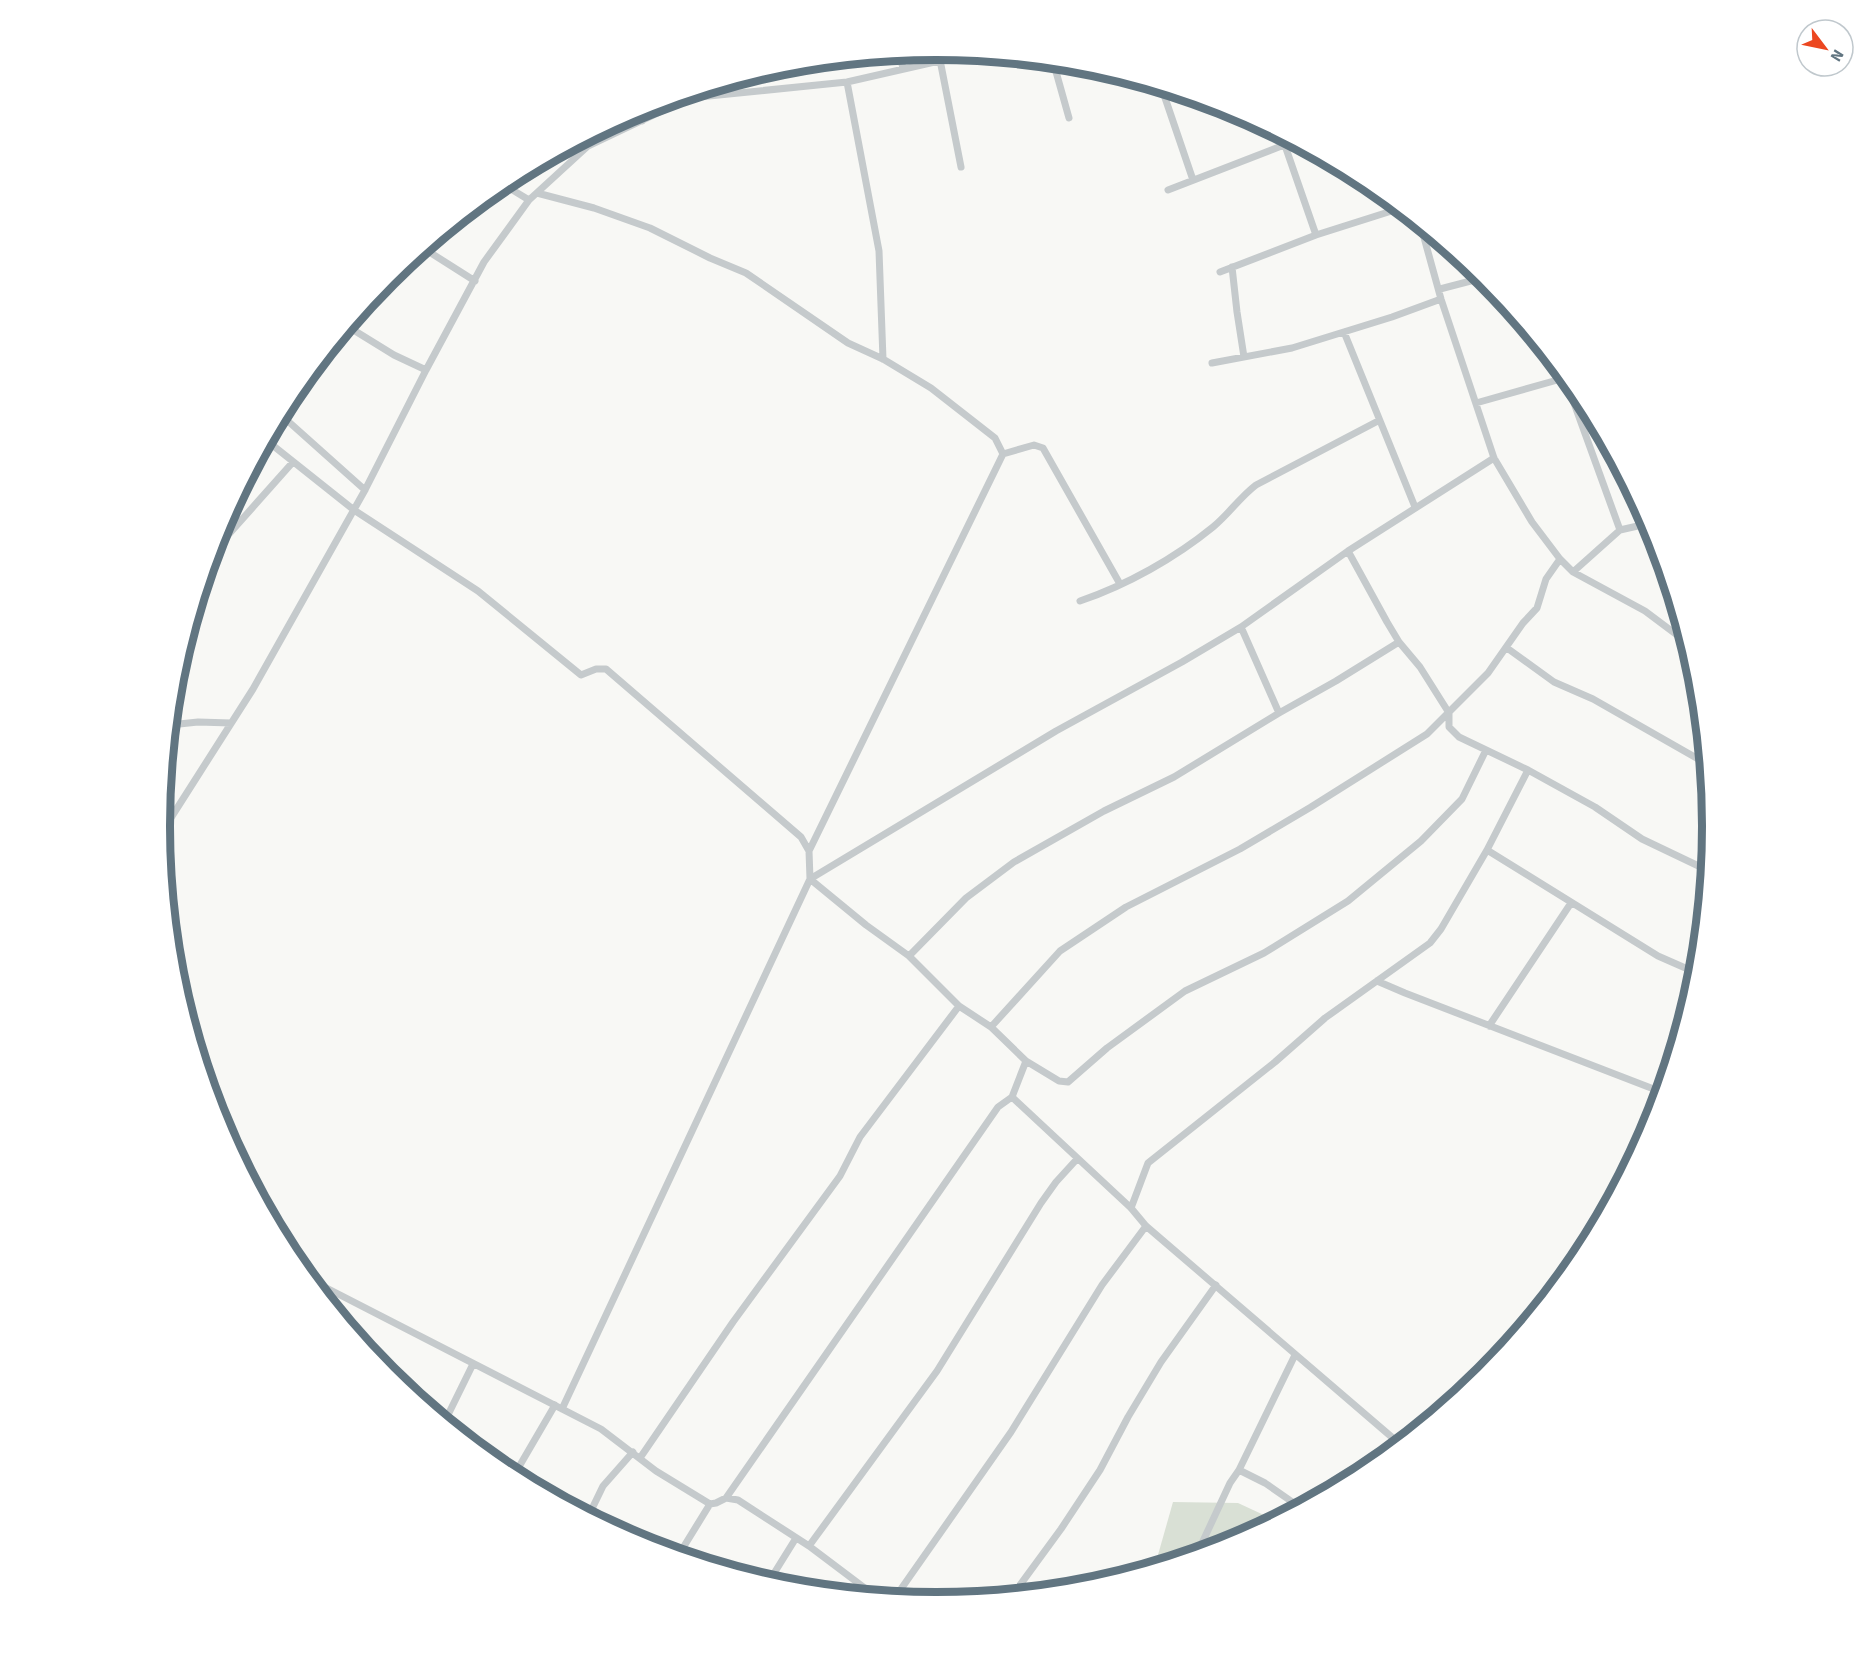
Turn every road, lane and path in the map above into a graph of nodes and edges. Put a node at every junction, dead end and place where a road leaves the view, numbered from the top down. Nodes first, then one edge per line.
1 (940, 60) joint
2 (901, 61) edge
3 (903, 68) junction
4 (1056, 70) edge
5 (847, 82) junction
6 (1164, 95) edge
7 (705, 96) edge
8 (663, 111) edge
9 (1069, 118) dead end
10 (642, 121) joint
11 (1284, 145) joint
12 (961, 167) dead end
13 (1193, 180) junction
14 (511, 189) edge
15 (1168, 190) dead end
16 (537, 193) junction
17 (529, 200) junction
18 (1393, 211) edge
19 (1316, 235) junction
20 (1424, 235) edge
21 (429, 252) edge
22 (1232, 267) junction
23 (1220, 272) dead end
24 (1473, 280) edge
25 (475, 281) junction
26 (1440, 289) junction
27 (1441, 299) junction
28 (353, 330) edge
29 (1344, 332) junction
30 (1244, 357) junction
31 (884, 359) junction
32 (1212, 363) dead end
33 (426, 370) junction
34 (1557, 377) edge
35 (1575, 402) edge
36 (1476, 403) junction
37 (287, 420) edge
38 (1378, 421) junction
39 (272, 445) edge
40 (1003, 454) junction
41 (1494, 458) junction
42 (293, 462) junction
43 (365, 489) junction
44 (1414, 507) junction
45 (354, 510) junction
46 (1641, 525) edge
47 (1620, 530) junction
48 (227, 537) edge
49 (1348, 551) junction
50 (1560, 559) junction
51 (1573, 572) junction
52 (1120, 584) junction
53 (1080, 601) dead end
54 (1241, 627) junction
55 (1679, 636) edge
56 (1399, 642) junction
57 (1508, 648) junction
58 (1279, 713) junction
59 (1449, 713) junction
60 (231, 723) junction
61 (177, 724) edge
62 (1486, 750) junction
63 (1699, 760) edge
64 (1528, 770) junction
65 (170, 814) edge
66 (1487, 850) junction
67 (809, 851) junction
68 (1701, 867) edge
69 (810, 879) junction
70 (1571, 903) junction
71 (909, 956) junction
72 (1689, 970) edge
73 (1377, 981) junction
74 (959, 1006) junction
75 (1489, 1026) junction
76 (991, 1027) junction
77 (1026, 1061) junction
78 (1656, 1090) edge
79 (1012, 1097) junction
80 (1077, 1159) junction
81 (1131, 1208) junction
82 (1146, 1226) junction
83 (1216, 1285) junction
84 (323, 1286) edge
85 (1295, 1354) junction
86 (473, 1364) junction
87 (555, 1405) junction
88 (562, 1408) junction
89 (447, 1416) edge
90 (1396, 1440) edge
91 (633, 1452) junction
92 (640, 1458) junction
93 (518, 1468) edge
94 (1239, 1470) junction
95 (726, 1497) junction
96 (710, 1504) junction
97 (1295, 1504) edge
98 (591, 1511) edge
99 (796, 1538) junction
100 (809, 1546) junction
101 (1201, 1546) edge
102 (682, 1549) edge
103 (773, 1575) edge
104 (1018, 1588) edge
105 (865, 1589) edge
106 (899, 1592) edge

1 - 3 street
1 - 12 street
2 - 3 street
3 - 5 street
4 - 9 street
5 - 7 street
5 - 31 street
6 - 13 street
8 - 10 street
10 - 16 street
11 - 13 street
11 - 19 street
13 - 15 street
14 - 17 street
16 - 17 street
16 - 31 street
17 - 25 street
18 - 19 street
19 - 22 street
20 - 26 street
21 - 25 street
22 - 23 street
22 - 30 street
24 - 26 street
25 - 33 street
26 - 27 street
27 - 29 street
27 - 36 street
28 - 33 street
29 - 30 street
29 - 38 street
30 - 32 street
31 - 40 street
33 - 43 street
34 - 36 street
35 - 47 street
36 - 41 street
37 - 43 street
38 - 44 street
38 - 52 street
39 - 42 street
40 - 52 street
40 - 67 street
41 - 44 street
41 - 50 street
42 - 45 street
42 - 48 street
43 - 45 street
44 - 49 street
45 - 60 street
45 - 67 street
46 - 47 street
47 - 51 street
49 - 54 street
49 - 56 street
50 - 51 street
50 - 57 street
51 - 55 street
52 - 53 street
54 - 58 street
54 - 69 street
56 - 58 street
56 - 59 street
57 - 59 street
57 - 63 street
58 - 71 street
59 - 62 street
59 - 76 street
60 - 61 street
60 - 65 street
62 - 64 street
62 - 77 street
64 - 66 street
64 - 68 street
66 - 70 street
66 - 73 street
67 - 69 street
69 - 71 street
69 - 88 street
70 - 72 street
70 - 75 street
71 - 74 street
73 - 75 street
73 - 81 street
74 - 76 street
74 - 92 street
75 - 78 street
76 - 77 street
77 - 79 street
79 - 80 street
79 - 95 street
80 - 81 street
80 - 100 street
81 - 82 street
82 - 83 street
82 - 106 street
83 - 85 street
83 - 104 street
84 - 86 street
85 - 90 street
85 - 94 street
86 - 87 street
86 - 89 street
87 - 88 street
87 - 93 street
88 - 91 street
91 - 92 street
91 - 98 street
92 - 96 street
94 - 97 street
94 - 101 street
95 - 96 street
95 - 99 street
96 - 102 street
99 - 100 street
99 - 103 street
100 - 105 street

